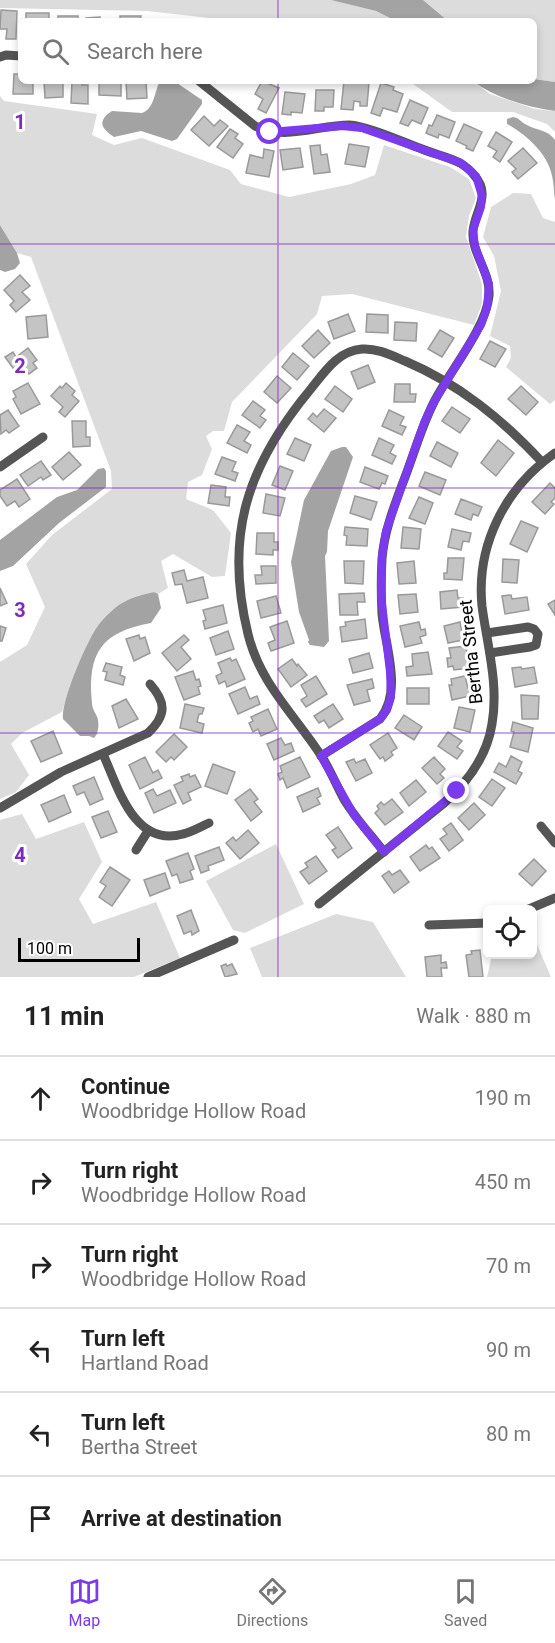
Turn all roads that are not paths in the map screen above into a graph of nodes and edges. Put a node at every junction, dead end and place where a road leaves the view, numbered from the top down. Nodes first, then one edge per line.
1 (18, 56) edge
2 (0, 57) edge
3 (203, 84) edge
4 (491, 181) dead end
5 (480, 185) junction
6 (447, 382) junction
7 (43, 436) dead end
8 (555, 453) edge
9 (542, 462) junction
10 (0, 467) edge
11 (487, 633) junction
12 (490, 653) junction
13 (150, 684) dead end
14 (103, 754) junction
15 (321, 756) junction
16 (0, 808) edge
17 (209, 823) dead end
18 (541, 826) dead end
19 (148, 831) junction
20 (555, 843) edge
21 (136, 850) dead end
22 (384, 852) junction
23 (555, 898) edge
24 (319, 904) dead end
25 (537, 906) edge
26 (483, 923) edge
27 (429, 925) dead end
28 (234, 940) dead end
29 (148, 977) edge

1 - 2 street
3 - 5 street
4 - 5 street
5 - 6 street
6 - 9 street
6 - 15 street
6 - 15 street
7 - 10 street
8 - 9 street, Bertha Street
9 - 11 street, Bertha Street
11 - 12 street, Bertha Street
11 - 12 street
12 - 22 street, Bertha Street
13 - 14 street
14 - 16 street
14 - 19 street
15 - 22 street
17 - 19 street
18 - 20 street
19 - 21 street
22 - 24 street, Bertha Street
23 - 25 street
26 - 27 street
28 - 29 street

